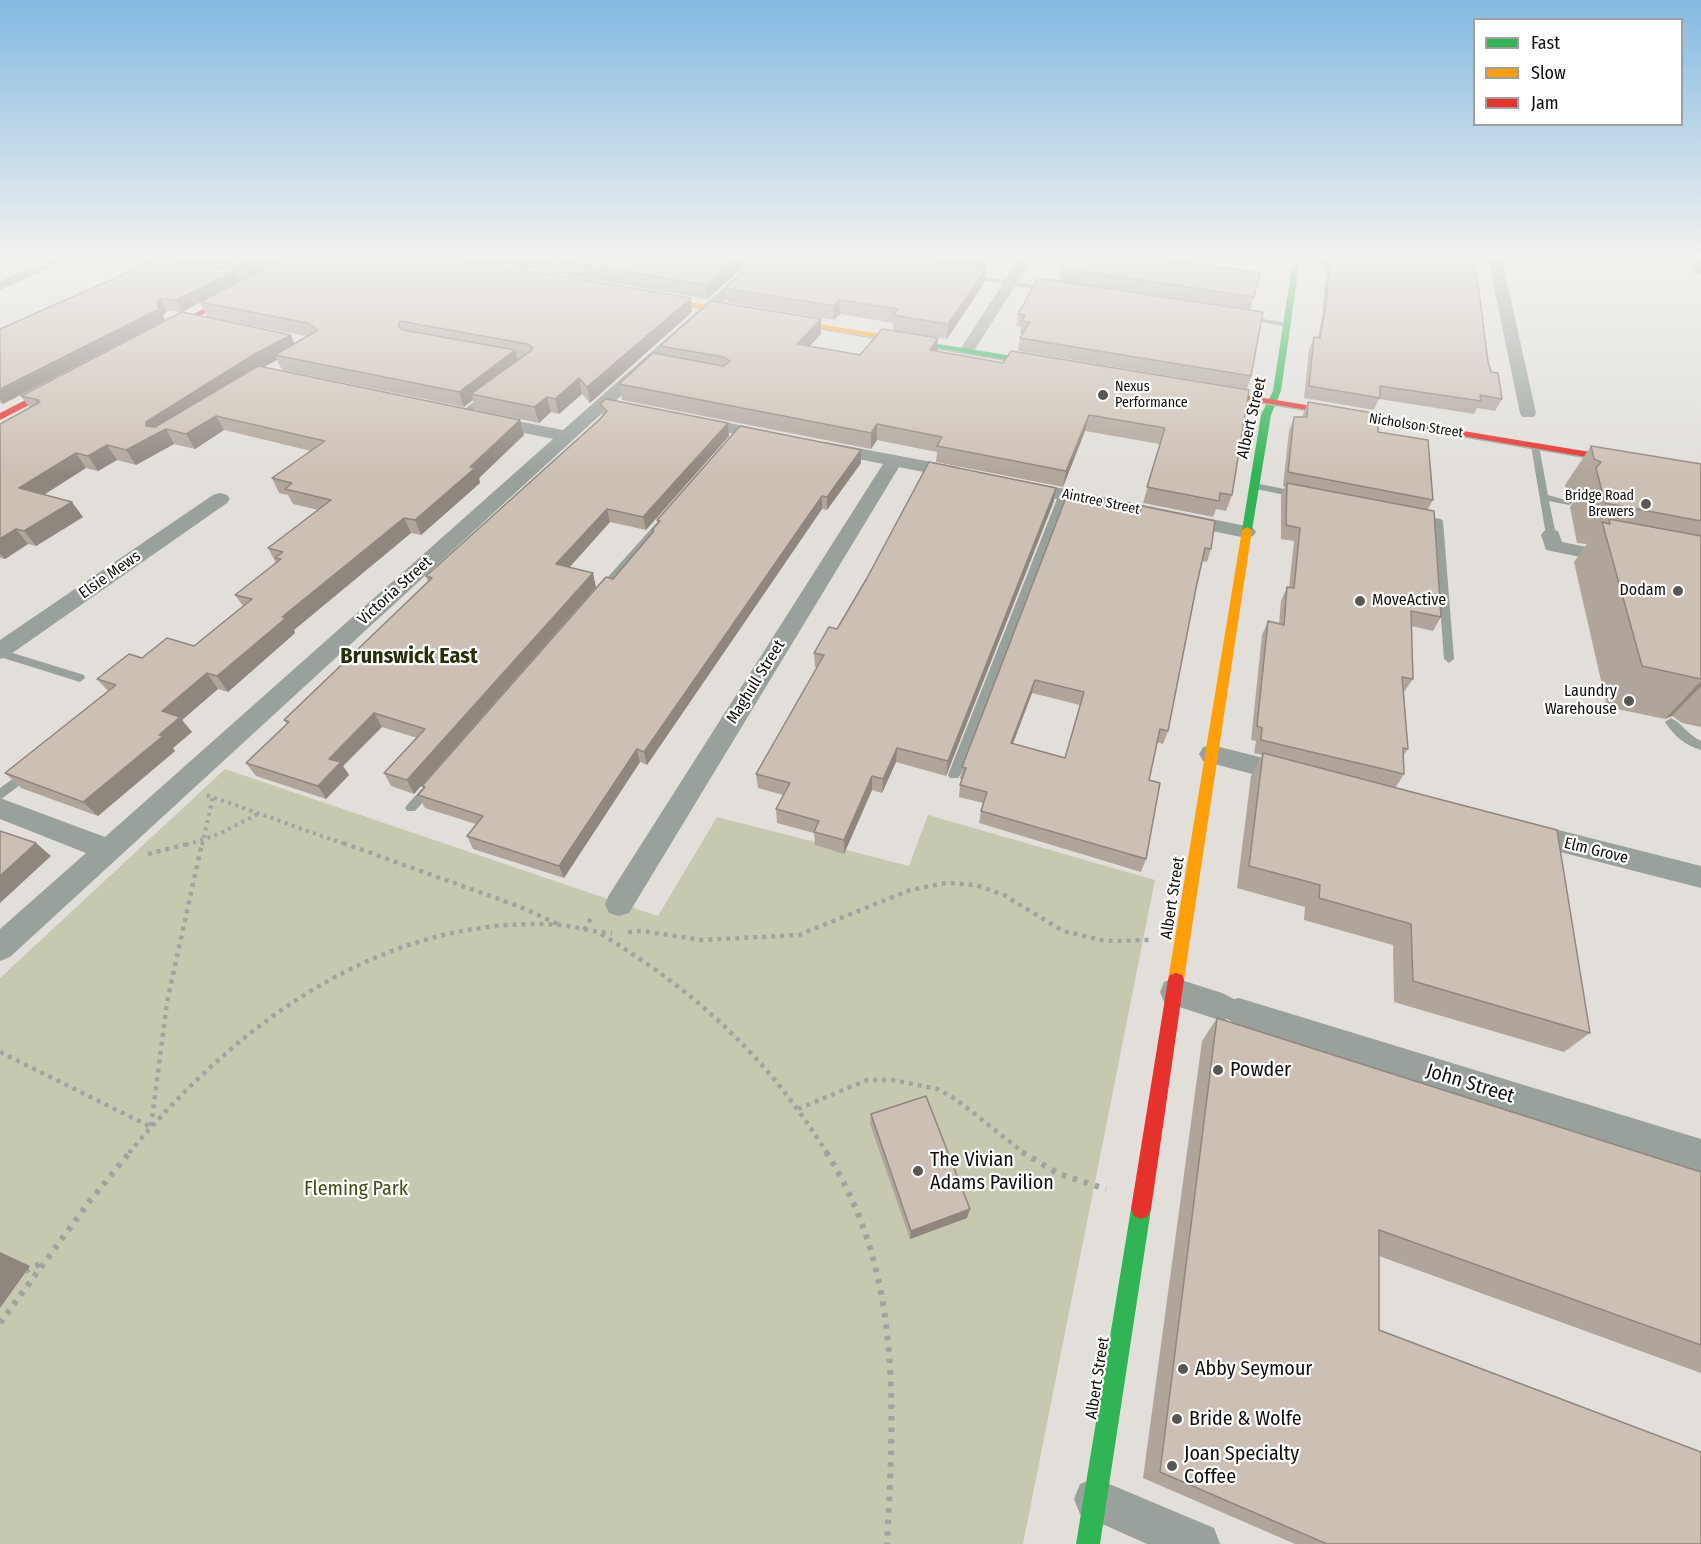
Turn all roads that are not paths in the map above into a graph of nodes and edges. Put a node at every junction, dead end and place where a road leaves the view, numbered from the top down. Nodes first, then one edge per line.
1 (155, 331) edge
2 (687, 331) edge
3 (848, 331) edge
4 (980, 331) edge
5 (1286, 331) edge
6 (1510, 331) edge
7 (144, 337) edge
8 (967, 351) junction
9 (1061, 367) edge
10 (1190, 389) edge
11 (492, 392) edge
12 (1272, 402) junction
13 (603, 403) junction
14 (0, 404) edge
15 (628, 408) edge
16 (457, 413) joint
17 (1527, 413) dead end
18 (0, 417) edge
19 (673, 417) edge
20 (566, 436) junction
21 (788, 440) edge
22 (812, 444) edge
23 (1535, 446) junction
24 (894, 461) junction
25 (1701, 474) edge
26 (973, 476) edge
27 (1007, 483) edge
28 (1254, 486) junction
29 (1063, 494) junction
30 (1309, 496) edge
31 (1544, 497) junction
32 (220, 498) dead end
33 (1569, 502) dead end
34 (671, 511) edge
35 (1414, 517) edge
36 (1246, 532) junction
37 (1551, 535) joint
38 (1633, 561) edge
39 (592, 601) edge
40 (0, 652) edge
41 (1449, 659) dead end
42 (80, 678) dead end
43 (1671, 722) dead end
44 (1701, 746) edge
45 (1212, 754) junction
46 (35, 767) edge
47 (954, 774) dead end
48 (1316, 780) edge
49 (435, 781) edge
50 (0, 795) edge
51 (0, 808) edge
52 (411, 808) dead end
53 (1502, 827) edge
54 (109, 850) junction
55 (1700, 877) edge
56 (619, 904) dead end
57 (0, 948) edge
58 (1175, 992) junction
59 (1701, 1156) edge
60 (1095, 1498) junction
61 (1088, 1544) edge
62 (1198, 1544) edge

1 - 7 street
2 - 13 street, Victoria Street
3 - 8 street
4 - 8 street
5 - 12 street, Albert Street
6 - 17 street
8 - 9 street
10 - 12 street, Nicholson Street
11 - 16 lane
12 - 23 street, Nicholson Street
12 - 28 street, Albert Street
13 - 15 street
13 - 20 street, Victoria Street
14 - 18 street
16 - 20 street
19 - 21 street
20 - 54 street, Victoria Street
22 - 24 street
23 - 25 street, Nicholson Street
23 - 31 lane
24 - 26 street
24 - 56 street, Maghull Street
27 - 29 street, Aintree Street
28 - 30 lane
28 - 36 street, Albert Street
29 - 36 street, Aintree Street
29 - 47 lane
31 - 33 lane
31 - 37 lane
32 - 40 street, Elsie Mews
34 - 39 lane
35 - 41 lane
36 - 45 street, Albert Street
37 - 38 street
40 - 42 lane
43 - 44 lane
45 - 48 street
45 - 58 street, Albert Street
46 - 50 lane
49 - 52 lane
51 - 54 street
53 - 55 street, Elm Grove
54 - 57 street, Victoria Street
58 - 59 street, John Street
58 - 60 street, Albert Street
60 - 61 street, Albert Street
60 - 62 street

